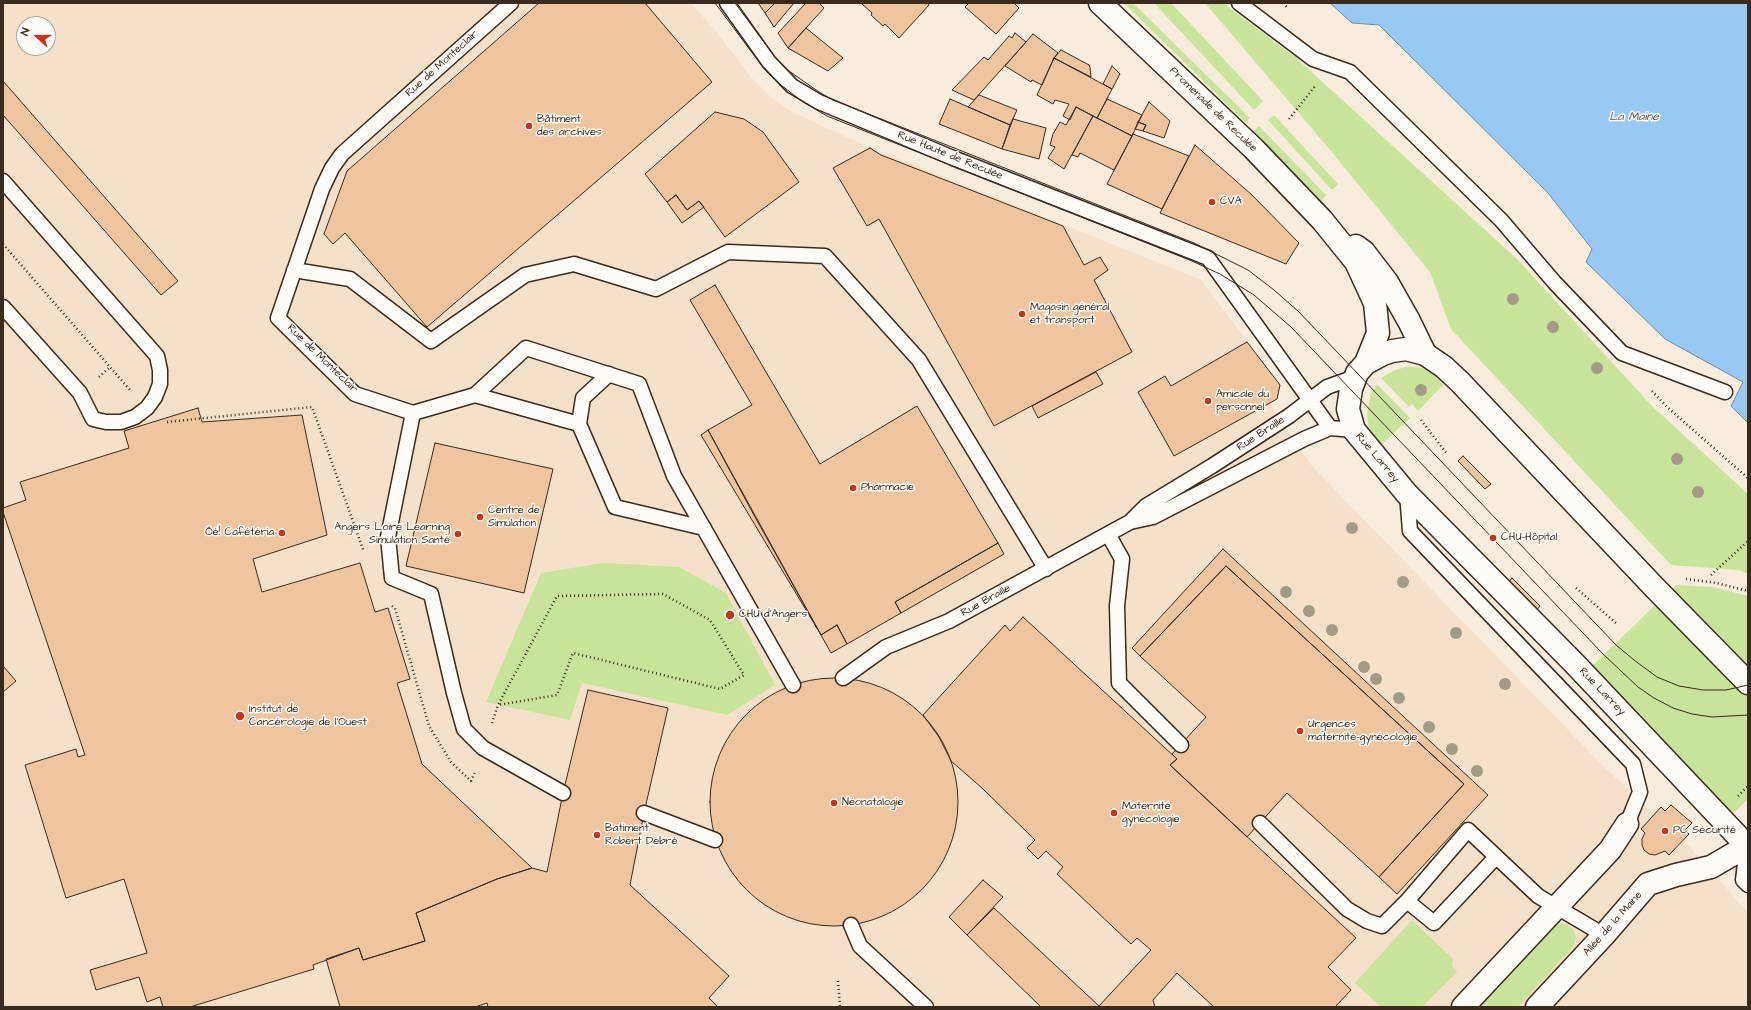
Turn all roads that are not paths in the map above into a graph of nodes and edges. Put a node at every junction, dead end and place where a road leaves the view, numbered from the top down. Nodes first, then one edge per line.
1 (511, 3) edge
2 (727, 3) edge
3 (1100, 3) edge
4 (1239, 3) edge
5 (3, 181) edge
6 (1322, 220) junction
7 (294, 270) junction
8 (3, 307) edge
9 (1425, 354) junction
10 (1360, 370) junction
11 (609, 374) junction
12 (1725, 392) dead end
13 (475, 395) junction
14 (1310, 399) junction
15 (413, 413) junction
16 (580, 424) junction
17 (1330, 428) junction
18 (1354, 430) junction
19 (1408, 494) junction
20 (1130, 522) junction
21 (704, 528) junction
22 (1108, 534) junction
23 (1046, 569) junction
24 (843, 678) dead end
25 (1748, 683) edge
26 (793, 685) dead end
27 (1181, 745) dead end
28 (563, 793) dead end
29 (644, 813) dead end
30 (1260, 823) dead end
31 (1627, 824) joint
32 (715, 840) dead end
33 (1747, 847) edge
34 (1496, 857) junction
35 (1748, 885) edge
36 (1408, 901) junction
37 (1556, 907) junction
38 (851, 925) dead end
39 (1604, 935) junction
40 (926, 1007) edge
41 (1463, 1007) edge
42 (1537, 1007) edge

1 - 7 lane, Rue de Monteclair
2 - 14 lane, Rue Haute de Reculée
3 - 6 street, Promenade de Reculée
4 - 12 lane
5 - 8 lane
6 - 9 street, Promenade de Reculée
6 - 10 street, Promenade de Reculée
7 - 15 lane, Rue de Monteclair
7 - 23 lane
9 - 10 street
9 - 25 street
10 - 14 lane, Rue Braille
10 - 18 street, Rue Larrey
11 - 13 lane
11 - 16 lane
11 - 21 lane
13 - 15 lane
13 - 16 lane
14 - 17 lane
14 - 20 lane, Rue Braille
15 - 28 lane
16 - 21 lane
17 - 18 lane, Rue Braille
17 - 20 lane, Rue Braille
18 - 19 street, Rue Larrey
19 - 31 lane
19 - 33 street, Rue Larrey
20 - 22 lane, Rue Braille
21 - 26 lane
22 - 23 lane, Rue Braille
22 - 27 lane
23 - 24 lane, Rue Braille
29 - 32 lane
30 - 36 lane
31 - 37 street
33 - 35 lane
33 - 39 street, Allée de la Maine
34 - 36 lane
34 - 36 lane
34 - 37 lane
37 - 39 lane
37 - 41 street
38 - 40 lane
39 - 42 street, Allée de la Maine

